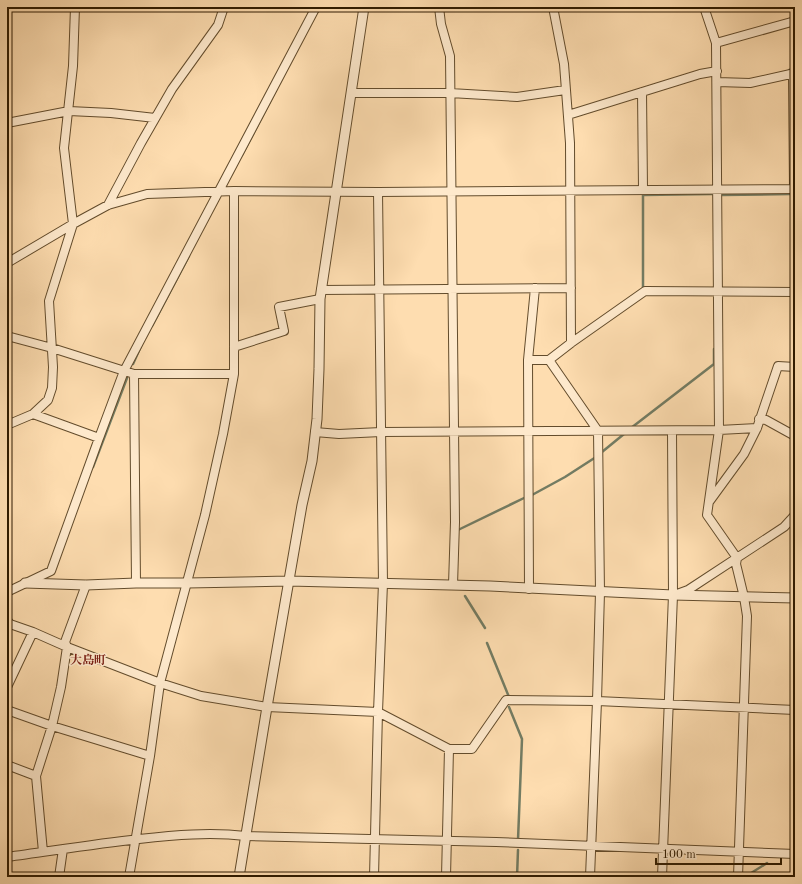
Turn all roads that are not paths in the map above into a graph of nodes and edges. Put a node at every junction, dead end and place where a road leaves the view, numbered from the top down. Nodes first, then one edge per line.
1 (75, 7) edge
2 (224, 7) edge
3 (316, 7) edge
4 (364, 7) edge
5 (439, 7) edge
6 (553, 7) edge
7 (704, 7) edge
8 (795, 21) edge
9 (716, 43) junction
10 (717, 71) junction
11 (794, 73) edge
12 (717, 82) junction
13 (565, 90) junction
14 (642, 92) junction
15 (351, 93) junction
16 (450, 93) junction
17 (69, 111) junction
18 (568, 115) junction
19 (155, 118) junction
20 (7, 123) edge
21 (643, 189) junction
22 (717, 189) junction
23 (794, 189) edge
24 (569, 190) junction
25 (234, 191) junction
26 (451, 191) junction
27 (219, 192) junction
28 (336, 192) junction
29 (378, 192) junction
30 (108, 205) junction
31 (73, 224) junction
32 (7, 263) edge
33 (535, 288) junction
34 (571, 288) junction
35 (452, 289) junction
36 (380, 290) junction
37 (718, 291) junction
38 (795, 292) edge
39 (320, 295) junction
40 (7, 336) edge
41 (571, 342) junction
42 (234, 347) junction
43 (52, 348) junction
44 (528, 360) junction
45 (549, 360) junction
46 (795, 367) edge
47 (124, 371) junction
48 (134, 374) junction
49 (234, 374) junction
50 (33, 414) junction
51 (759, 419) junction
52 (7, 425) edge
53 (757, 428) junction
54 (719, 430) junction
55 (453, 431) junction
56 (528, 431) junction
57 (598, 431) junction
58 (672, 431) junction
59 (315, 432) junction
60 (381, 432) junction
61 (795, 436) edge
62 (99, 438) junction
63 (708, 503) junction
64 (795, 515) edge
65 (737, 558) junction
66 (289, 581) junction
67 (136, 583) junction
68 (383, 583) junction
69 (25, 584) junction
70 (187, 584) junction
71 (86, 585) junction
72 (453, 585) junction
73 (529, 589) junction
74 (7, 592) edge
75 (600, 592) junction
76 (673, 595) junction
77 (744, 597) junction
78 (795, 598) edge
79 (7, 620) edge
80 (33, 632) junction
81 (67, 647) junction
82 (160, 683) junction
83 (7, 687) edge
84 (598, 701) junction
85 (669, 705) junction
86 (267, 707) junction
87 (743, 707) junction
88 (7, 710) edge
89 (795, 710) edge
90 (378, 712) junction
91 (52, 726) junction
92 (449, 749) junction
93 (150, 756) junction
94 (7, 765) edge
95 (36, 776) junction
96 (246, 836) junction
97 (136, 839) junction
98 (375, 839) junction
99 (447, 841) junction
100 (591, 846) junction
101 (663, 848) junction
102 (63, 849) junction
103 (43, 852) junction
104 (738, 852) junction
105 (795, 854) edge
106 (7, 857) edge
107 (59, 877) edge
108 (129, 877) edge
109 (239, 877) edge
110 (374, 877) edge
111 (446, 877) edge
112 (590, 877) edge
113 (662, 877) edge
114 (738, 877) edge

1 - 17 street
2 - 19 street
3 - 27 street
4 - 15 street
5 - 16 street
6 - 13 street
7 - 9 street
8 - 9 street
9 - 10 street
10 - 12 street
10 - 14 street
11 - 12 street
11 - 23 street
12 - 22 street
13 - 16 street
13 - 18 street
14 - 18 street
14 - 21 street
15 - 16 street
15 - 28 street
16 - 26 street
17 - 19 street
17 - 20 street
17 - 31 street
18 - 24 street
19 - 30 street
21 - 22 street
21 - 24 street
22 - 23 street
22 - 37 street
24 - 26 street
24 - 34 street
25 - 27 street
25 - 28 street
25 - 42 street
26 - 29 street
26 - 35 street
27 - 30 street
27 - 47 street
28 - 29 street
28 - 39 street
29 - 36 street
30 - 31 street
31 - 32 street
31 - 43 street
33 - 34 street
33 - 35 street
33 - 44 street
34 - 41 street
35 - 36 street
35 - 55 street
36 - 39 street
36 - 60 street
37 - 38 street
37 - 41 street
37 - 54 street
39 - 42 street
39 - 59 street
40 - 43 street
41 - 45 street
42 - 49 street
43 - 47 street
43 - 50 street
44 - 45 street
44 - 56 street
45 - 57 street
46 - 51 street
47 - 48 street
47 - 62 street
48 - 49 street
48 - 67 street
49 - 70 street
50 - 52 street
50 - 62 street
51 - 53 street
51 - 61 street
53 - 54 street
53 - 63 street
54 - 58 street
54 - 63 street
55 - 56 street
55 - 60 street
55 - 72 street
56 - 57 street
56 - 73 street
57 - 58 street
57 - 75 street
58 - 76 street
59 - 60 street
59 - 66 street
60 - 68 street
62 - 69 street
63 - 65 street
64 - 65 street
65 - 76 street
65 - 77 street
66 - 68 street
66 - 70 street
66 - 86 street
67 - 70 street
67 - 71 street
68 - 72 street
68 - 90 street
69 - 71 street
69 - 74 street
70 - 82 street
71 - 81 street
72 - 73 street
73 - 75 street
75 - 76 street
75 - 84 street
76 - 77 street
76 - 85 street
77 - 78 street
77 - 87 street
79 - 80 street
80 - 81 street
80 - 83 street
81 - 82 street
81 - 91 street
82 - 86 street
82 - 93 street
84 - 85 street
84 - 92 street
84 - 100 street
85 - 87 street
85 - 101 street
86 - 90 street
86 - 96 street
87 - 89 street
87 - 104 street
88 - 91 street
90 - 92 street
90 - 98 street
91 - 93 street
91 - 95 street
92 - 99 street
93 - 97 street
94 - 95 street
95 - 103 street
96 - 97 street
96 - 98 street
96 - 109 street
97 - 102 street
97 - 108 street
98 - 99 street
98 - 110 street
99 - 100 street
99 - 111 street
100 - 101 street
100 - 112 street
101 - 104 street
101 - 113 street
102 - 103 street
102 - 107 street
103 - 106 street
104 - 105 street
104 - 114 street

